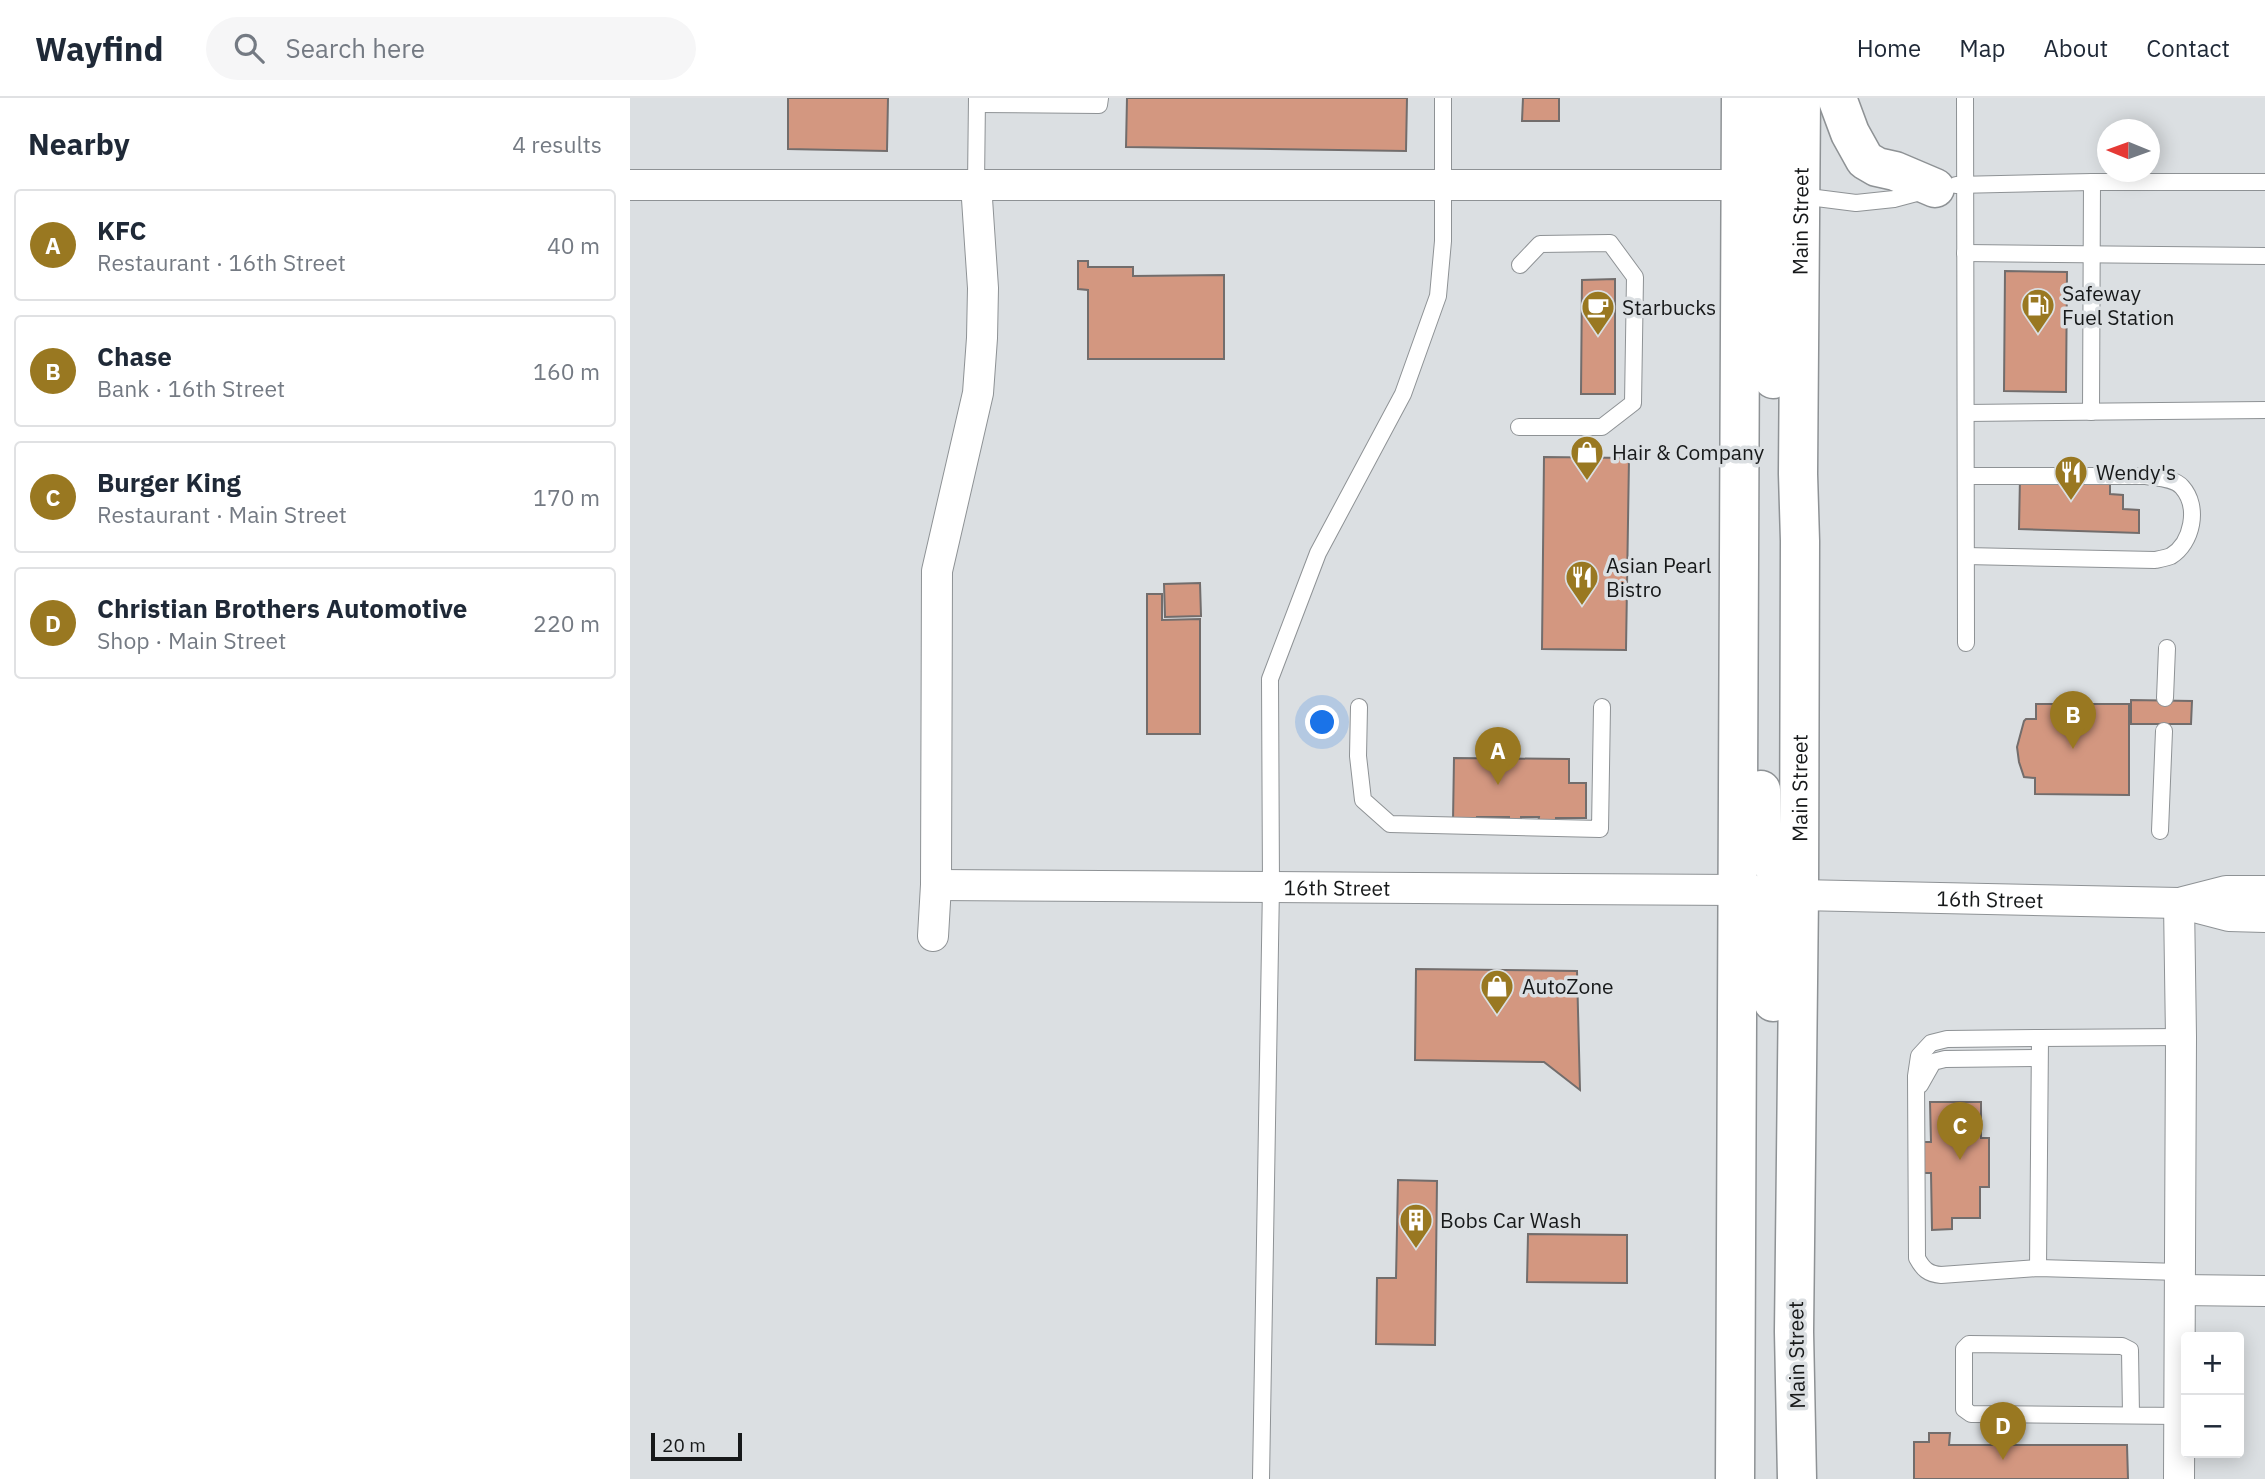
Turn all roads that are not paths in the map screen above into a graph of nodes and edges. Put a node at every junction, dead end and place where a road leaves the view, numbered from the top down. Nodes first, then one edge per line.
1 (1100, 98) edge
2 (1443, 98) edge
3 (1741, 98) edge
4 (1766, 98) edge
5 (1801, 98) edge
6 (1837, 98) edge
7 (1965, 98) edge
8 (977, 101) edge
9 (2092, 182) junction
10 (2265, 182) edge
11 (630, 184) edge
12 (976, 184) junction
13 (1443, 185) junction
14 (1741, 185) junction
15 (1950, 186) junction
16 (1800, 196) junction
17 (1965, 253) junction
18 (2091, 253) junction
19 (2265, 256) edge
20 (1520, 265) dead end
21 (2265, 410) edge
22 (2091, 412) junction
23 (1966, 413) junction
24 (1519, 427) dead end
25 (1798, 474) junction
26 (1966, 476) junction
27 (1966, 555) junction
28 (1740, 585) junction
29 (1966, 643) dead end
30 (2167, 648) dead end
31 (2165, 698) dead end
32 (1359, 707) dead end
33 (1602, 707) dead end
34 (2164, 732) dead end
35 (2161, 831) dead end
36 (936, 885) junction
37 (1271, 886) junction
38 (1738, 890) junction
39 (2265, 891) edge
40 (1799, 895) junction
41 (2179, 903) junction
42 (2265, 917) edge
43 (933, 936) dead end
44 (2181, 1037) junction
45 (2040, 1038) junction
46 (2039, 1058) junction
47 (1916, 1096) junction
48 (2038, 1268) junction
49 (2180, 1281) junction
50 (2265, 1291) edge
51 (1794, 1332) junction
52 (2131, 1415) junction
53 (2179, 1416) junction
54 (1261, 1479) edge
55 (1735, 1479) edge
56 (1797, 1479) edge
57 (2179, 1479) edge

1 - 8 lane
2 - 13 lane
3 - 14 main road
4 - 16 main road
5 - 16 main road, Main Street
6 - 15 main road
7 - 15 lane
8 - 12 lane
9 - 10 lane
9 - 15 lane
9 - 18 lane
11 - 12 street
12 - 13 street
12 - 36 street
13 - 14 street
13 - 37 lane
14 - 25 main road
14 - 28 main road
15 - 16 lane
15 - 17 lane
16 - 25 main road, Main Street
17 - 18 lane
17 - 23 lane
18 - 19 lane
18 - 22 lane
20 - 24 lane
21 - 22 lane
22 - 23 lane
23 - 26 lane
25 - 40 main road, Main Street
26 - 27 lane
26 - 27 lane
27 - 29 lane
28 - 38 main road
28 - 40 main road
30 - 31 lane
32 - 33 lane
34 - 35 lane
36 - 37 street, 16th Street
36 - 43 street
37 - 38 street, 16th Street
37 - 54 lane
38 - 51 main road
38 - 55 main road
39 - 41 street, 16th Street
40 - 41 street, 16th Street
40 - 51 main road, Main Street
41 - 42 street, 16th Street
41 - 44 street
44 - 45 lane
44 - 49 street
45 - 46 lane
45 - 47 lane
46 - 47 lane
46 - 48 lane
47 - 48 lane
48 - 49 lane
49 - 50 street
49 - 53 street
51 - 56 main road, Main Street
52 - 52 lane
52 - 53 lane
53 - 57 street

